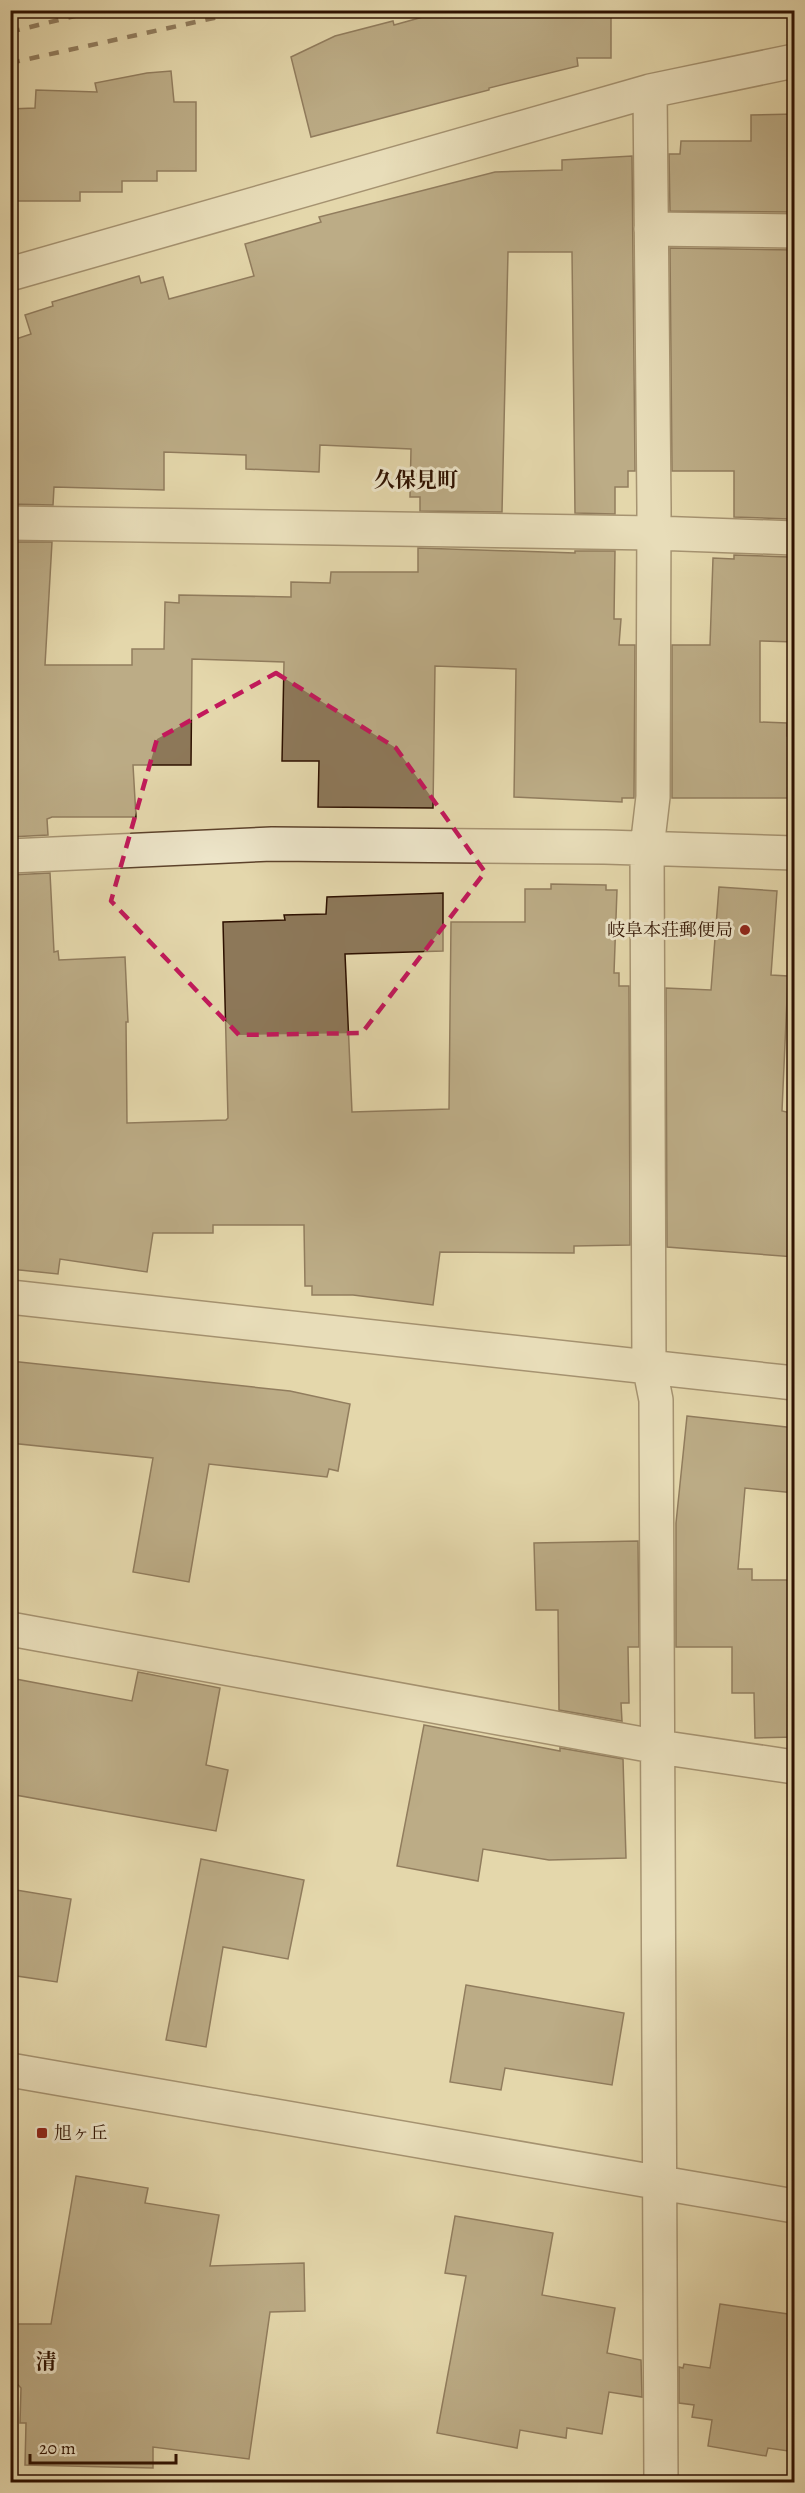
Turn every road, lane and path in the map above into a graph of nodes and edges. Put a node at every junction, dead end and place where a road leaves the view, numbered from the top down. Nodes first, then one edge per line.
1 (795, 61) edge
2 (650, 92) junction
3 (651, 229) junction
4 (795, 231) edge
5 (10, 274) edge
6 (10, 523) edge
7 (654, 533) junction
8 (795, 538) edge
9 (647, 848) junction
10 (795, 854) edge
11 (10, 856) edge
12 (10, 1297) edge
13 (649, 1365) junction
14 (795, 1383) edge
15 (10, 1629) edge
16 (659, 1747) junction
17 (795, 1767) edge
18 (10, 2070) edge
19 (658, 2182) junction
20 (795, 2206) edge
21 (661, 2482) edge

1 - 2 street
2 - 3 street
2 - 5 street
3 - 4 street
3 - 7 street
6 - 7 street
7 - 8 street
7 - 9 street
9 - 10 street
9 - 11 street
9 - 13 street
12 - 13 street
13 - 14 street
13 - 16 street
15 - 16 street
16 - 17 street
16 - 19 street
18 - 19 street
19 - 20 street
19 - 21 street

